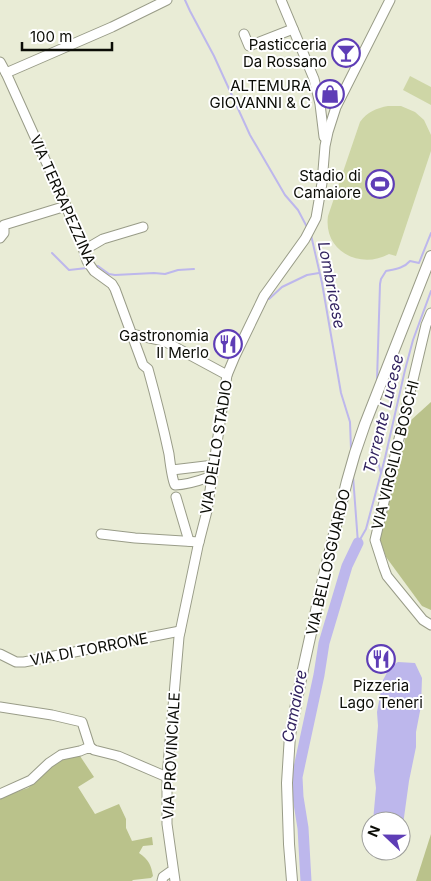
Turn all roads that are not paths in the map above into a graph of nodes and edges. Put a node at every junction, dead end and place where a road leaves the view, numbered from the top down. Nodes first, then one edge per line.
1 (167, 0) edge
2 (281, 0) edge
3 (390, 0) edge
4 (293, 29) junction
5 (244, 34) dead end
6 (0, 62) edge
7 (6, 73) junction
8 (320, 104) junction
9 (336, 107) junction
10 (325, 146) junction
11 (66, 206) junction
12 (143, 227) dead end
13 (0, 238) edge
14 (83, 248) junction
15 (431, 256) edge
16 (431, 313) edge
17 (131, 334) junction
18 (227, 375) junction
19 (214, 465) junction
20 (172, 470) junction
21 (212, 476) junction
22 (176, 497) dead end
23 (101, 534) dead end
24 (189, 541) junction
25 (199, 542) junction
26 (431, 625) edge
27 (180, 631) junction
28 (0, 654) edge
29 (0, 707) edge
30 (90, 747) junction
31 (168, 778) junction
32 (0, 794) edge
33 (174, 876) edge
34 (162, 881) edge
35 (292, 881) edge

1 - 7 street
2 - 4 street
3 - 9 street, VIA DELLO STADIO
4 - 5 street
4 - 8 street
6 - 7 street, VIA TERRAPEZZINA
7 - 11 street, VIA TERRAPEZZINA
8 - 9 street
8 - 10 street
9 - 10 street, VIA DELLO STADIO
10 - 18 street, VIA DELLO STADIO
11 - 13 street
11 - 14 street, VIA TERRAPEZZINA
12 - 14 street
14 - 17 street, VIA TERRAPEZZINA
15 - 35 main road, VIA BELLOSGUARDO
16 - 26 street, VIA VIRGILIO BOSCHI
17 - 18 street
17 - 20 street, VIA TERRAPEZZINA
18 - 19 street, VIA DELLO STADIO
19 - 20 street
19 - 21 street, VIA DELLO STADIO
20 - 21 street
21 - 25 street, VIA DELLO STADIO
22 - 24 street
23 - 24 street
24 - 25 street
25 - 27 street, VIA DELLO STADIO
27 - 28 street, VIA DI TORRONE
27 - 31 street, VIA PROVINCIALE
29 - 30 street
30 - 31 street
30 - 32 street
31 - 33 street, VIA PROVINCIALE
33 - 34 street

